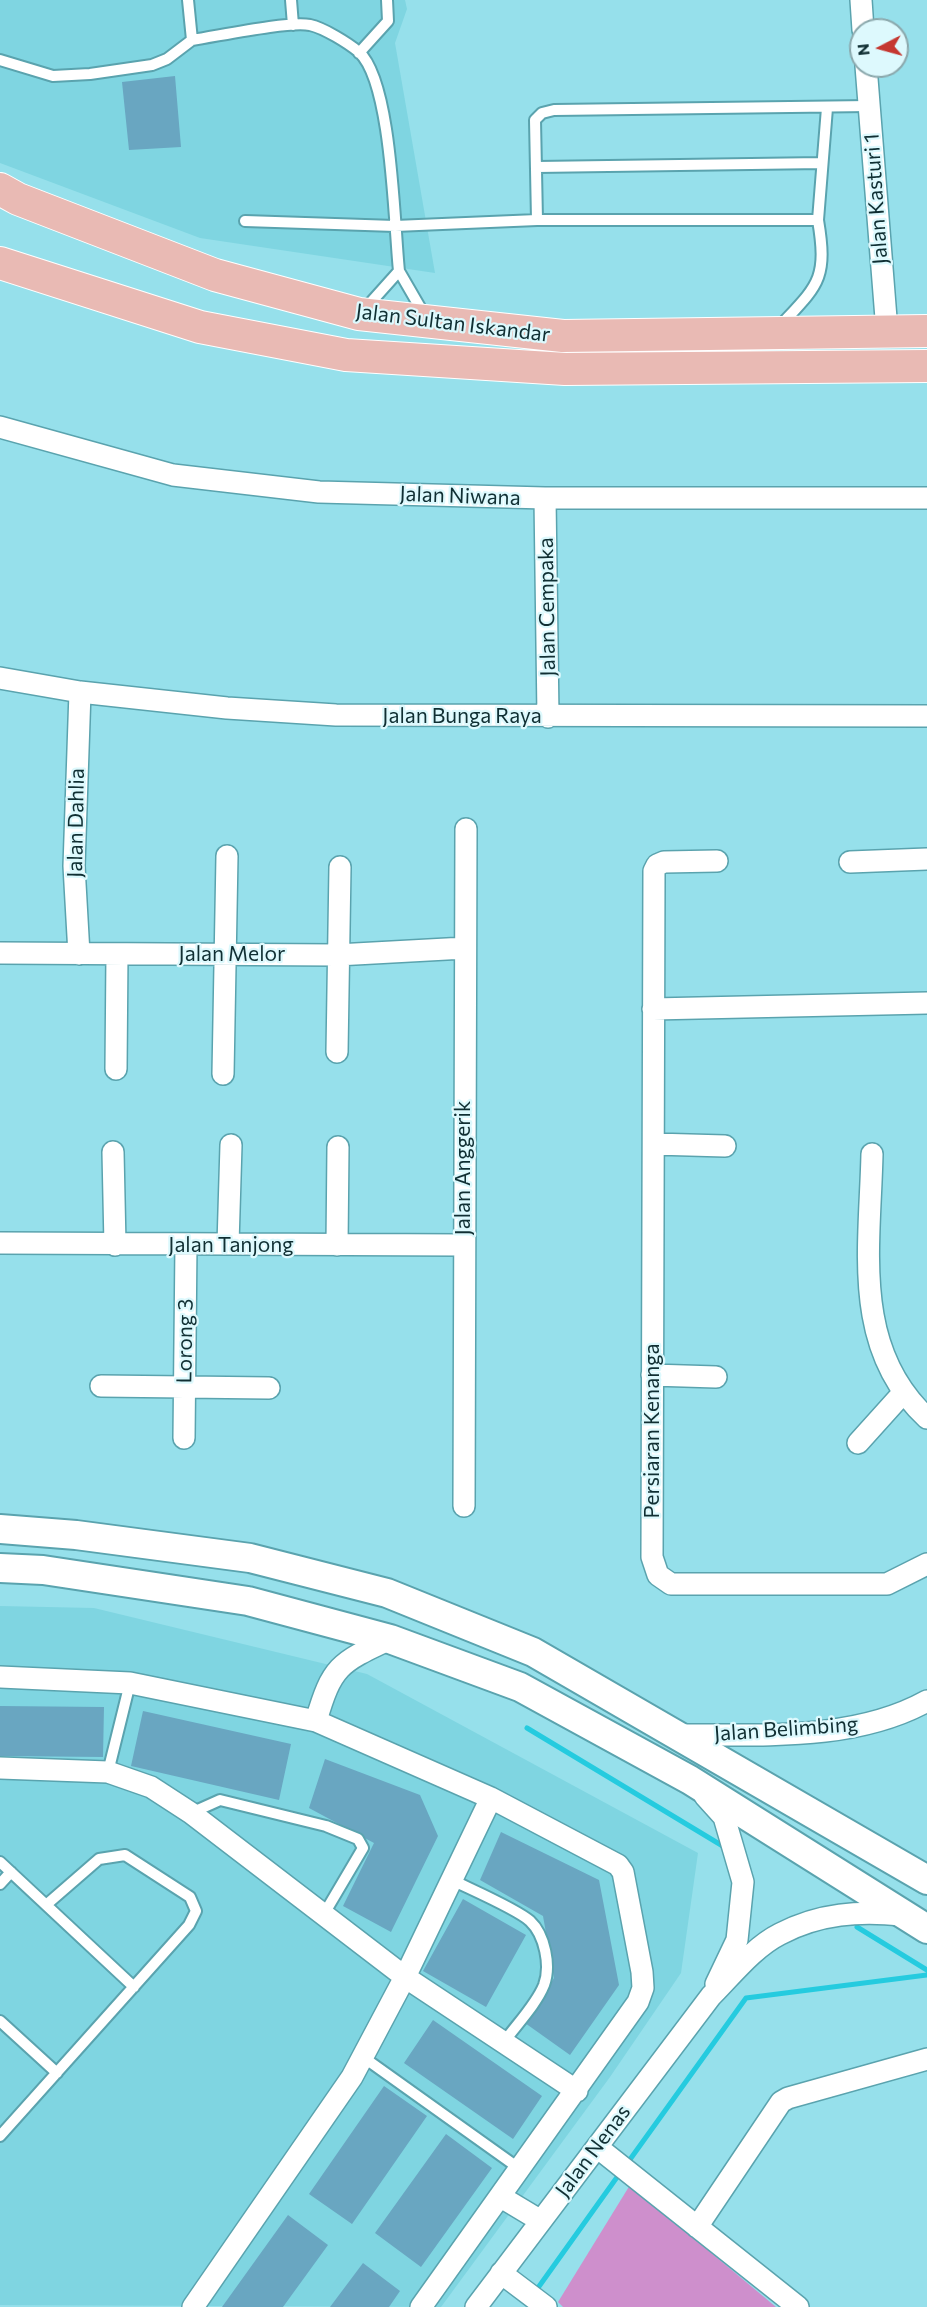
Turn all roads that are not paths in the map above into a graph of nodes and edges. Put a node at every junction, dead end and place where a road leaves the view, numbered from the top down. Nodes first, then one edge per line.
1 (188, 0) edge
2 (291, 0) edge
3 (387, 0) edge
4 (861, 0) edge
5 (862, 18) edge
6 (293, 25) junction
7 (192, 39) junction
8 (359, 53) junction
9 (0, 60) edge
10 (867, 78) edge
11 (869, 106) junction
12 (827, 108) junction
13 (822, 163) junction
14 (537, 167) junction
15 (0, 189) edge
16 (537, 220) junction
17 (818, 220) junction
18 (245, 221) dead end
19 (395, 226) junction
20 (0, 263) edge
21 (399, 271) junction
22 (360, 314) junction
23 (429, 323) junction
24 (927, 331) edge
25 (887, 332) junction
26 (773, 333) junction
27 (927, 366) edge
28 (0, 427) edge
29 (545, 498) junction
30 (927, 498) edge
31 (0, 678) edge
32 (80, 692) junction
33 (927, 716) edge
34 (548, 717) junction
35 (466, 829) dead end
36 (227, 856) dead end
37 (927, 859) edge
38 (717, 861) dead end
39 (850, 862) dead end
40 (340, 867) dead end
41 (465, 948) junction
42 (0, 953) edge
43 (79, 954) junction
44 (117, 954) junction
45 (227, 954) junction
46 (337, 955) junction
47 (927, 1003) edge
48 (653, 1009) junction
49 (337, 1052) dead end
50 (116, 1069) dead end
51 (224, 1074) dead end
52 (654, 1144) junction
53 (231, 1145) dead end
54 (724, 1146) dead end
55 (338, 1147) dead end
56 (113, 1152) dead end
57 (872, 1154) dead end
58 (0, 1243) edge
59 (186, 1244) junction
60 (228, 1244) junction
61 (115, 1245) junction
62 (337, 1245) junction
63 (463, 1245) junction
64 (652, 1375) junction
65 (716, 1377) dead end
66 (101, 1386) dead end
67 (269, 1388) dead end
68 (185, 1389) junction
69 (903, 1393) junction
70 (927, 1418) edge
71 (184, 1438) dead end
72 (858, 1443) dead end
73 (464, 1506) dead end
74 (0, 1529) edge
75 (927, 1564) edge
76 (0, 1568) edge
77 (390, 1639) junction
78 (0, 1677) edge
79 (130, 1683) junction
80 (927, 1701) edge
81 (316, 1721) junction
82 (677, 1735) junction
83 (0, 1768) edge
84 (108, 1772) junction
85 (690, 1780) junction
86 (491, 1798) junction
87 (191, 1813) junction
88 (0, 1862) edge
89 (11, 1872) junction
90 (452, 1880) junction
91 (927, 1880) edge
92 (0, 1884) edge
93 (46, 1905) junction
94 (324, 1914) junction
95 (915, 1922) edge
96 (405, 1977) junction
97 (134, 1987) junction
98 (711, 1996) junction
99 (0, 2021) edge
100 (504, 2042) junction
101 (363, 2057) junction
102 (927, 2059) edge
103 (57, 2073) junction
104 (577, 2091) junction
105 (0, 2136) edge
106 (597, 2147) junction
107 (520, 2169) junction
108 (501, 2197) junction
109 (541, 2221) junction
110 (697, 2227) junction
111 (501, 2273) junction
112 (193, 2307) edge
113 (421, 2307) edge
114 (476, 2307) edge
115 (546, 2307) edge
116 (798, 2307) edge

1 - 7 lane
2 - 6 lane
3 - 8 lane
4 - 5 street
6 - 7 lane
6 - 8 lane
7 - 9 lane
8 - 19 lane
10 - 11 street, Jalan Kasturi 1
11 - 12 lane
11 - 25 street, Jalan Kasturi 1
12 - 13 lane
12 - 14 lane
13 - 14 lane
13 - 17 lane
14 - 16 lane
15 - 22 main road, Jalan Sultan Iskandar
16 - 17 lane
16 - 19 lane
17 - 26 lane
18 - 19 lane
19 - 21 lane
20 - 27 main road, Jalan Sultan Iskandar
21 - 22 lane
21 - 23 lane
22 - 23 main road, Jalan Sultan Iskandar
23 - 26 main road, Jalan Sultan Iskandar
24 - 25 main road, Jalan Sultan Iskandar
25 - 26 main road, Jalan Sultan Iskandar
28 - 29 street, Jalan Niwana
29 - 30 street, Jalan Niwana
29 - 34 street, Jalan Cempaka
31 - 32 street, Jalan Bunga Raya
32 - 34 street, Jalan Bunga Raya
32 - 43 street, Jalan Dahlia
33 - 34 street, Jalan Bunga Raya
35 - 41 street, Jalan Anggerik
36 - 45 street
37 - 39 street
38 - 48 street, Persiaran Kenanga
40 - 46 street
41 - 46 street, Jalan Melor
41 - 63 street, Jalan Anggerik
42 - 43 street, Jalan Melor
43 - 44 street, Jalan Melor
44 - 45 street, Jalan Melor
44 - 50 street
45 - 46 street, Jalan Melor
45 - 51 street
46 - 49 street
47 - 48 street
48 - 52 street, Persiaran Kenanga
52 - 54 street
52 - 64 street, Persiaran Kenanga
53 - 60 street
55 - 62 street
56 - 61 street
57 - 69 street
58 - 61 street, Jalan Tanjong
59 - 60 street, Jalan Tanjong
59 - 61 street, Jalan Tanjong
59 - 68 street, Lorong 3
60 - 62 street, Jalan Tanjong
62 - 63 street, Jalan Tanjong
63 - 73 street, Jalan Anggerik
64 - 65 street
64 - 75 street, Persiaran Kenanga
66 - 68 street
67 - 68 street
68 - 71 street, Lorong 3
69 - 70 street
69 - 72 street
74 - 82 main road
76 - 77 main road
77 - 81 street
77 - 85 main road
78 - 79 street
79 - 81 street
79 - 84 lane
80 - 82 street, Jalan Belimbing
81 - 86 street
82 - 91 main road
83 - 84 street
84 - 87 street
85 - 95 main road
85 - 98 street, Jalan Nenas
86 - 90 street
86 - 104 street
87 - 94 street
87 - 94 lane
88 - 89 lane
89 - 92 lane
89 - 93 lane
90 - 96 street
90 - 100 lane
93 - 97 lane
93 - 97 lane
94 - 96 street
95 - 98 street, Jalan Nenas
96 - 100 street
96 - 101 street
97 - 103 lane
98 - 106 street, Jalan Nenas
99 - 103 lane
100 - 104 street
101 - 107 lane
101 - 112 street
102 - 110 street
103 - 105 lane
104 - 107 street
106 - 109 street, Jalan Nenas
106 - 110 street
107 - 108 street
108 - 109 street
108 - 113 street
109 - 111 street, Jalan Nenas
110 - 116 street
111 - 114 street, Jalan Nenas
111 - 115 street

